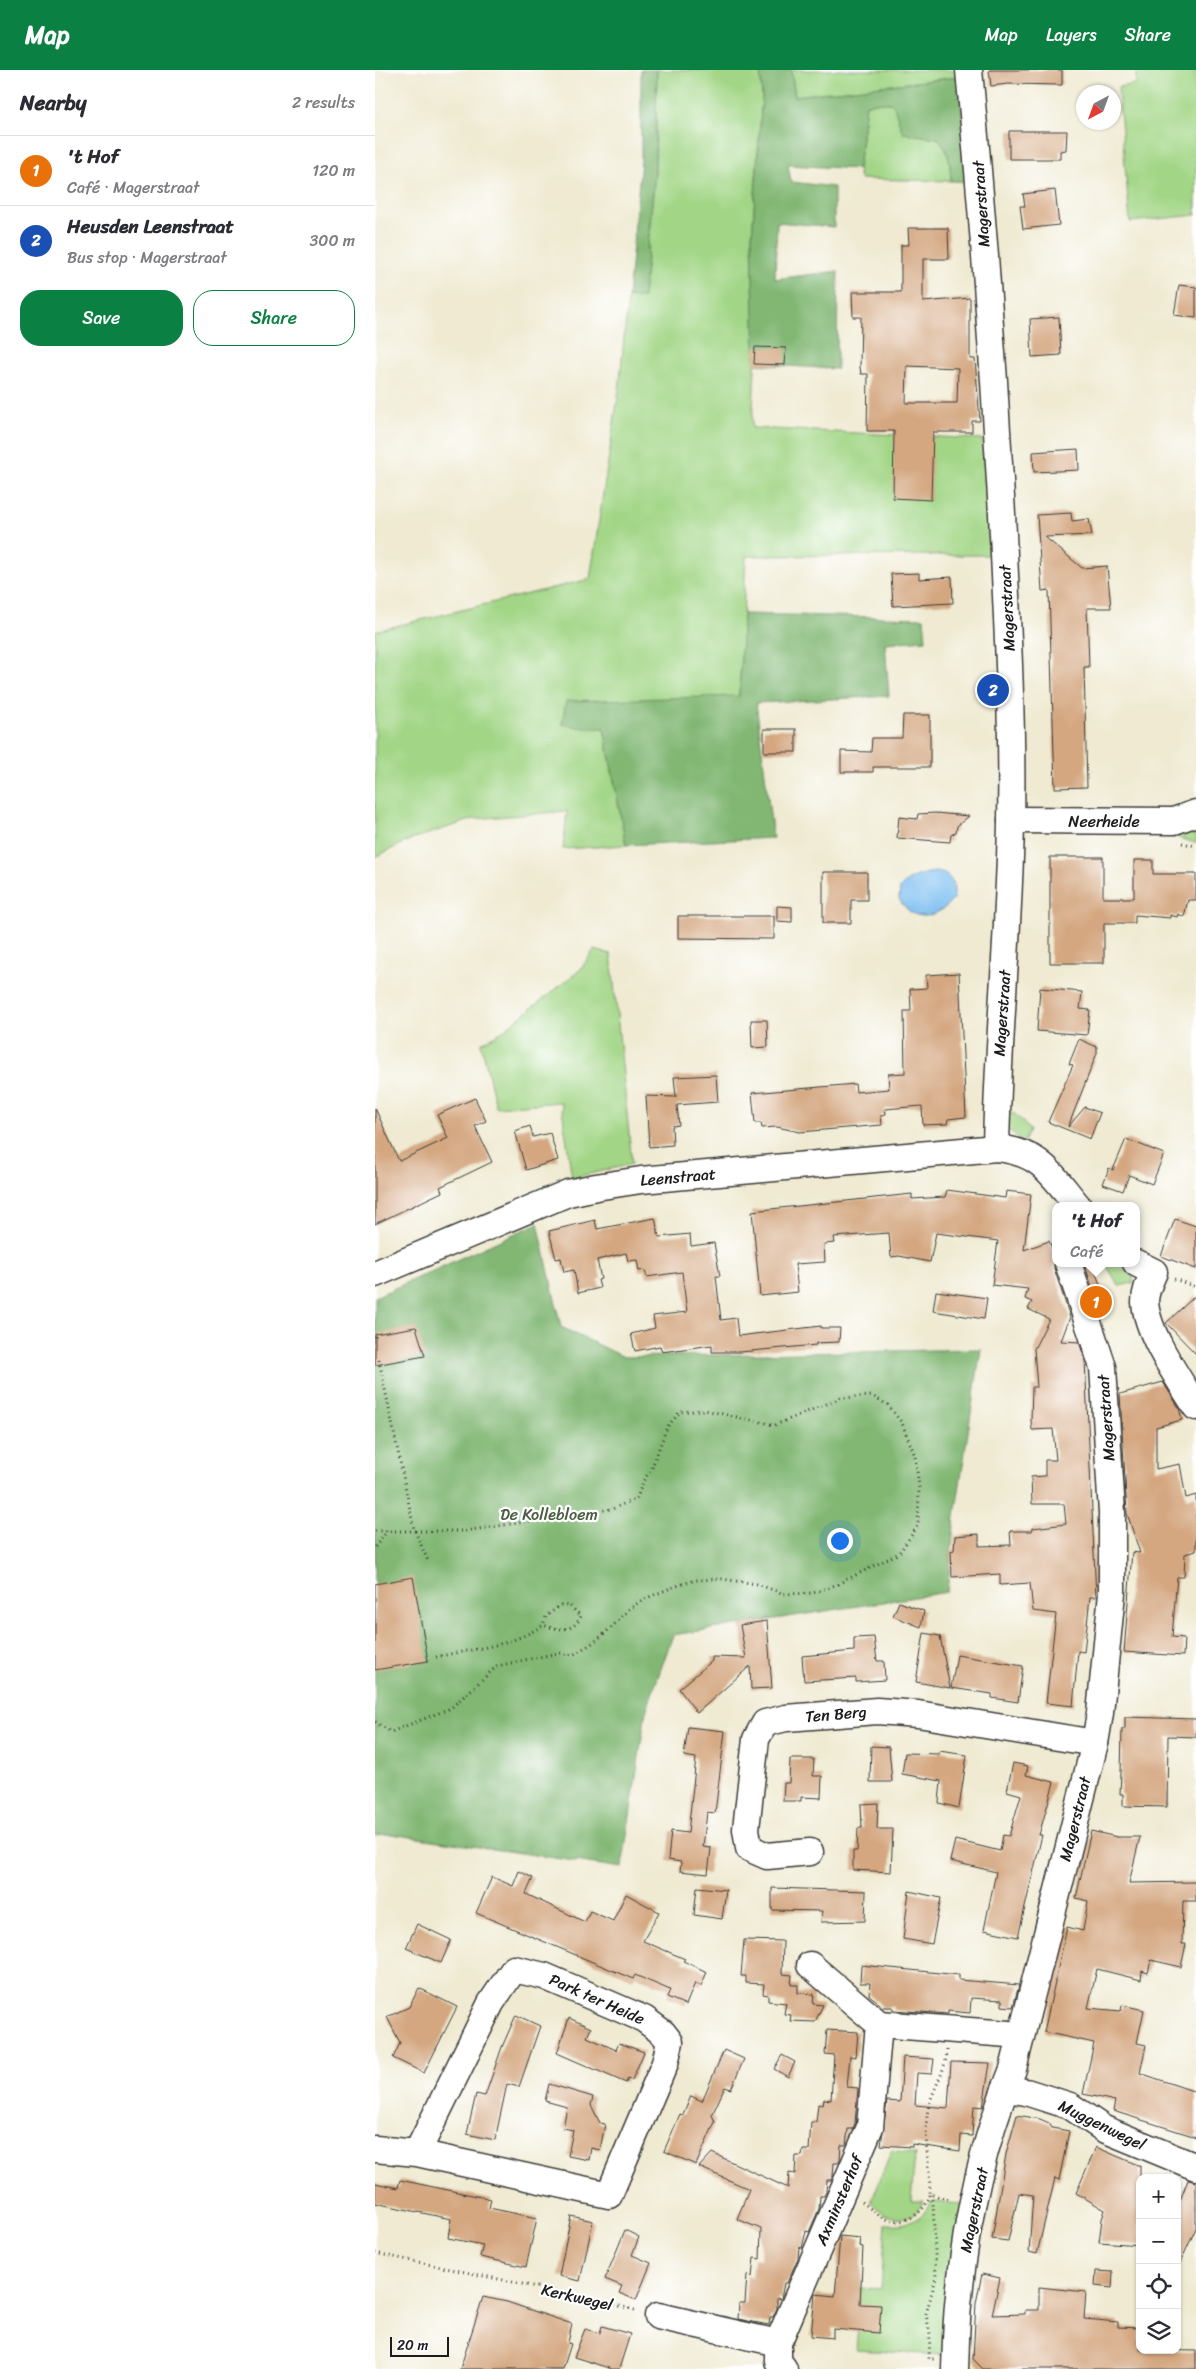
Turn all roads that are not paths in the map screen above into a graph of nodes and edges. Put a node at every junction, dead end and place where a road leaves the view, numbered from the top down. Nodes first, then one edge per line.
1 (969, 70) edge
2 (1196, 813) edge
3 (1011, 820) junction
4 (996, 1148) junction
5 (1072, 1202) edge
6 (1069, 1267) edge
7 (1145, 1268) edge
8 (375, 1274) edge
9 (1196, 1407) edge
10 (1095, 1742) junction
11 (810, 1852) dead end
12 (810, 1965) dead end
13 (879, 2024) junction
14 (1021, 2035) junction
15 (1005, 2089) junction
16 (375, 2149) edge
17 (417, 2153) junction
18 (1196, 2167) edge
19 (657, 2316) road end
20 (778, 2343) junction
21 (784, 2369) edge
22 (955, 2369) edge

1 - 3 street, Magerstraat
2 - 3 street, Neerheide
3 - 4 street, Magerstraat
4 - 5 street, Leenstraat
4 - 8 street, Leenstraat
6 - 10 street, Magerstraat
7 - 9 street
10 - 11 street, Ten Berg
10 - 14 street, Magerstraat
12 - 13 street
13 - 14 street
13 - 20 street, Axminsterhof
14 - 15 street, Magerstraat
15 - 18 street, Muggenwegel
15 - 22 street, Magerstraat
16 - 17 street, Park ter Heide
17 - 17 street, Park ter Heide
19 - 20 street
20 - 21 street

